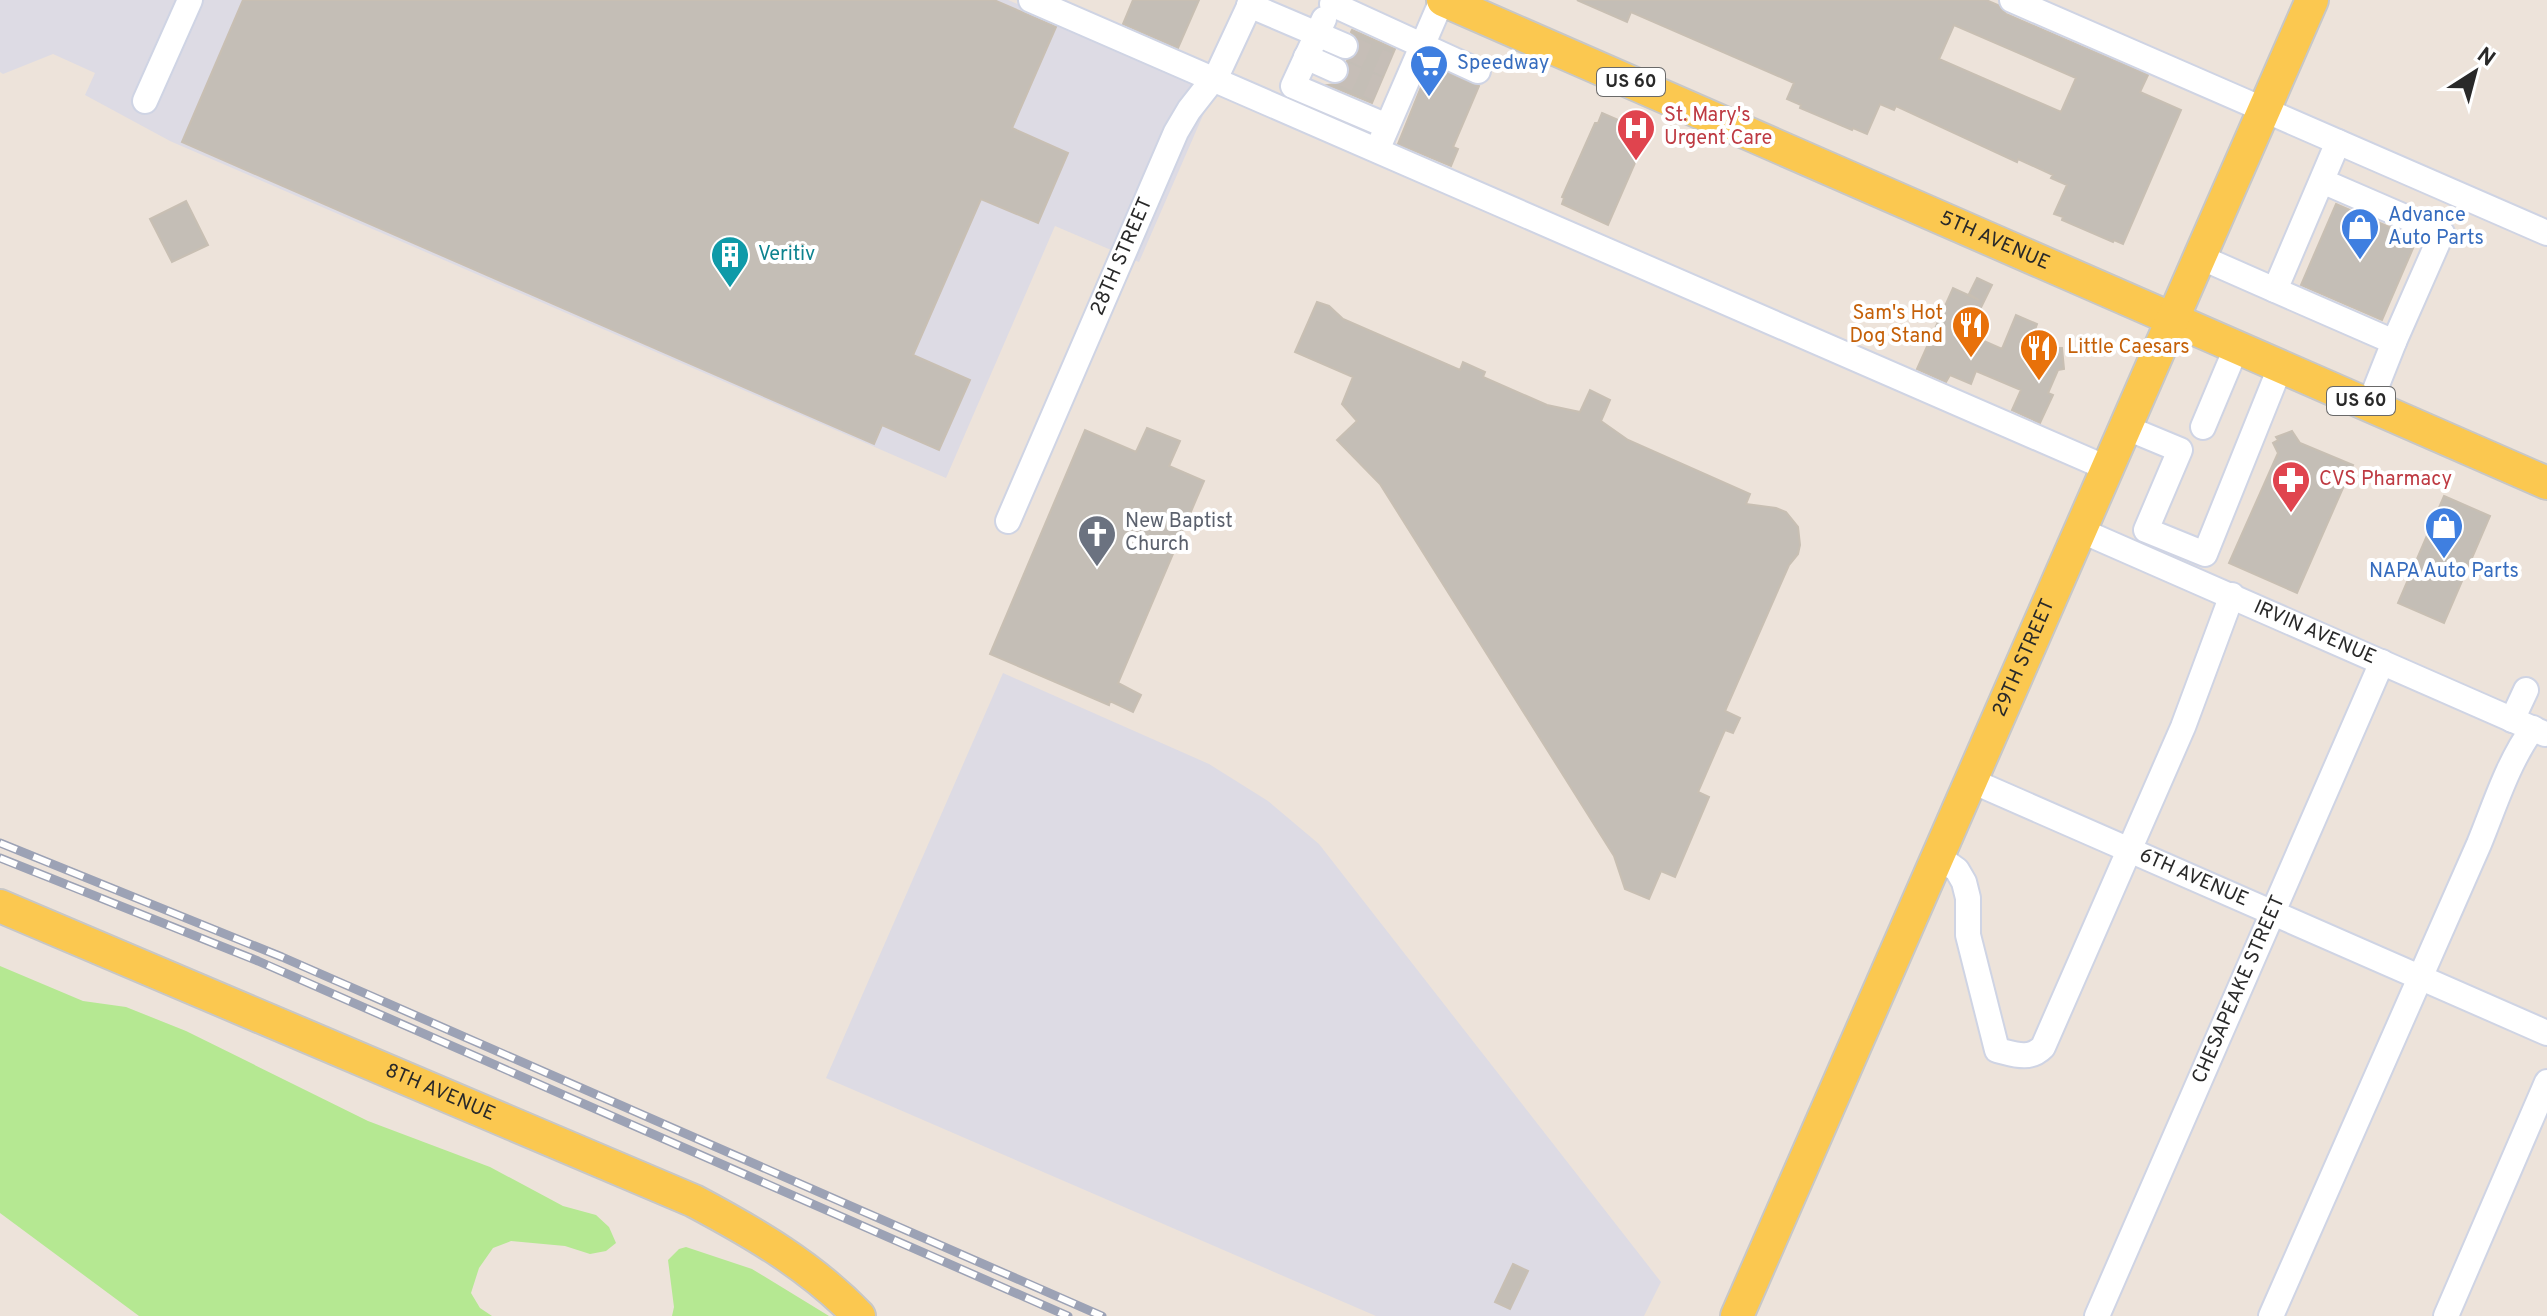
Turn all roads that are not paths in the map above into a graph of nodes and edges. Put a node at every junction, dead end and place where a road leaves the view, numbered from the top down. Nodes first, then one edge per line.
1 (190, 0) edge
2 (1031, 0) edge
3 (1442, 0) edge
4 (2012, 0) edge
5 (2312, 0) edge
6 (1333, 2) edge
7 (1250, 3) edge
8 (1317, 34) junction
9 (1345, 46) tunnel mouth
10 (1423, 46) junction
11 (1306, 57) junction
12 (1335, 70) tunnel mouth
13 (1478, 71) dead end
14 (1213, 79) junction
15 (1300, 89) junction
16 (145, 101) dead end
17 (2264, 110) junction
18 (1290, 113) junction
19 (1387, 126) junction
20 (2338, 142) junction
21 (1377, 150) junction
22 (2322, 181) junction
23 (2547, 233) edge
24 (2200, 257) junction
25 (2275, 290) junction
26 (2174, 318) junction
27 (2394, 342) junction
28 (2237, 346) junction
29 (2281, 365) junction
30 (2369, 405) junction
31 (2203, 427) dead end
32 (2127, 428) junction
33 (2109, 469) junction
34 (2547, 483) edge
35 (1008, 521) dead end
36 (2082, 531) junction
37 (2176, 542) junction
38 (2165, 567) junction
39 (2232, 595) junction
40 (2382, 662) junction
41 (2526, 690) dead end
42 (2531, 727) edge
43 (1972, 781) junction
44 (2130, 851) junction
45 (1939, 857) junction
46 (0, 906) edge
47 (2273, 914) junction
48 (2419, 978) junction
49 (2547, 1033) edge
50 (2547, 1082) edge
51 (859, 1316) edge
52 (1737, 1316) edge
53 (2097, 1316) edge
54 (2271, 1316) edge
55 (2446, 1316) edge

1 - 16 street
2 - 14 street
3 - 10 street
3 - 26 main road, 5TH AVENUE / US 60
4 - 17 street
5 - 17 main road, 29TH STREET
6 - 8 street
6 - 10 street
7 - 8 street
7 - 14 street, 28TH STREET
8 - 9 street
8 - 11 street
10 - 13 street
10 - 19 street
11 - 12 street
11 - 15 street
14 - 18 street
14 - 35 street, 28TH STREET
15 - 18 street
15 - 19 street
17 - 20 street
17 - 24 main road, 29TH STREET
18 - 21 street
19 - 21 street
20 - 22 street
20 - 23 street
21 - 33 street
22 - 25 street
22 - 27 street
24 - 25 street
24 - 26 main road, 29TH STREET
25 - 27 street
26 - 28 main road, 5TH AVENUE / US 60
26 - 32 main road, 29TH STREET
27 - 30 street
28 - 29 main road, 5TH AVENUE / US 60
28 - 31 street
29 - 30 main road, 5TH AVENUE / US 60
29 - 37 street
30 - 34 main road, 5TH AVENUE / US 60
32 - 33 main road, 29TH STREET
32 - 37 street
33 - 36 main road, 29TH STREET
36 - 38 street, IRVIN AVENUE
36 - 43 main road, 29TH STREET
37 - 38 street
38 - 39 street, IRVIN AVENUE
39 - 40 street, IRVIN AVENUE
39 - 44 street
40 - 42 street, IRVIN AVENUE
40 - 47 street, CHESAPEAKE STREET
41 - 42 street
42 - 48 street
43 - 44 street, 6TH AVENUE
43 - 45 main road, 29TH STREET
44 - 45 street
44 - 47 street, 6TH AVENUE
45 - 52 main road, 29TH STREET
46 - 51 main road, 8TH AVENUE
47 - 48 street, 6TH AVENUE
47 - 53 street, CHESAPEAKE STREET
48 - 49 street, 6TH AVENUE
48 - 54 street
50 - 55 street

